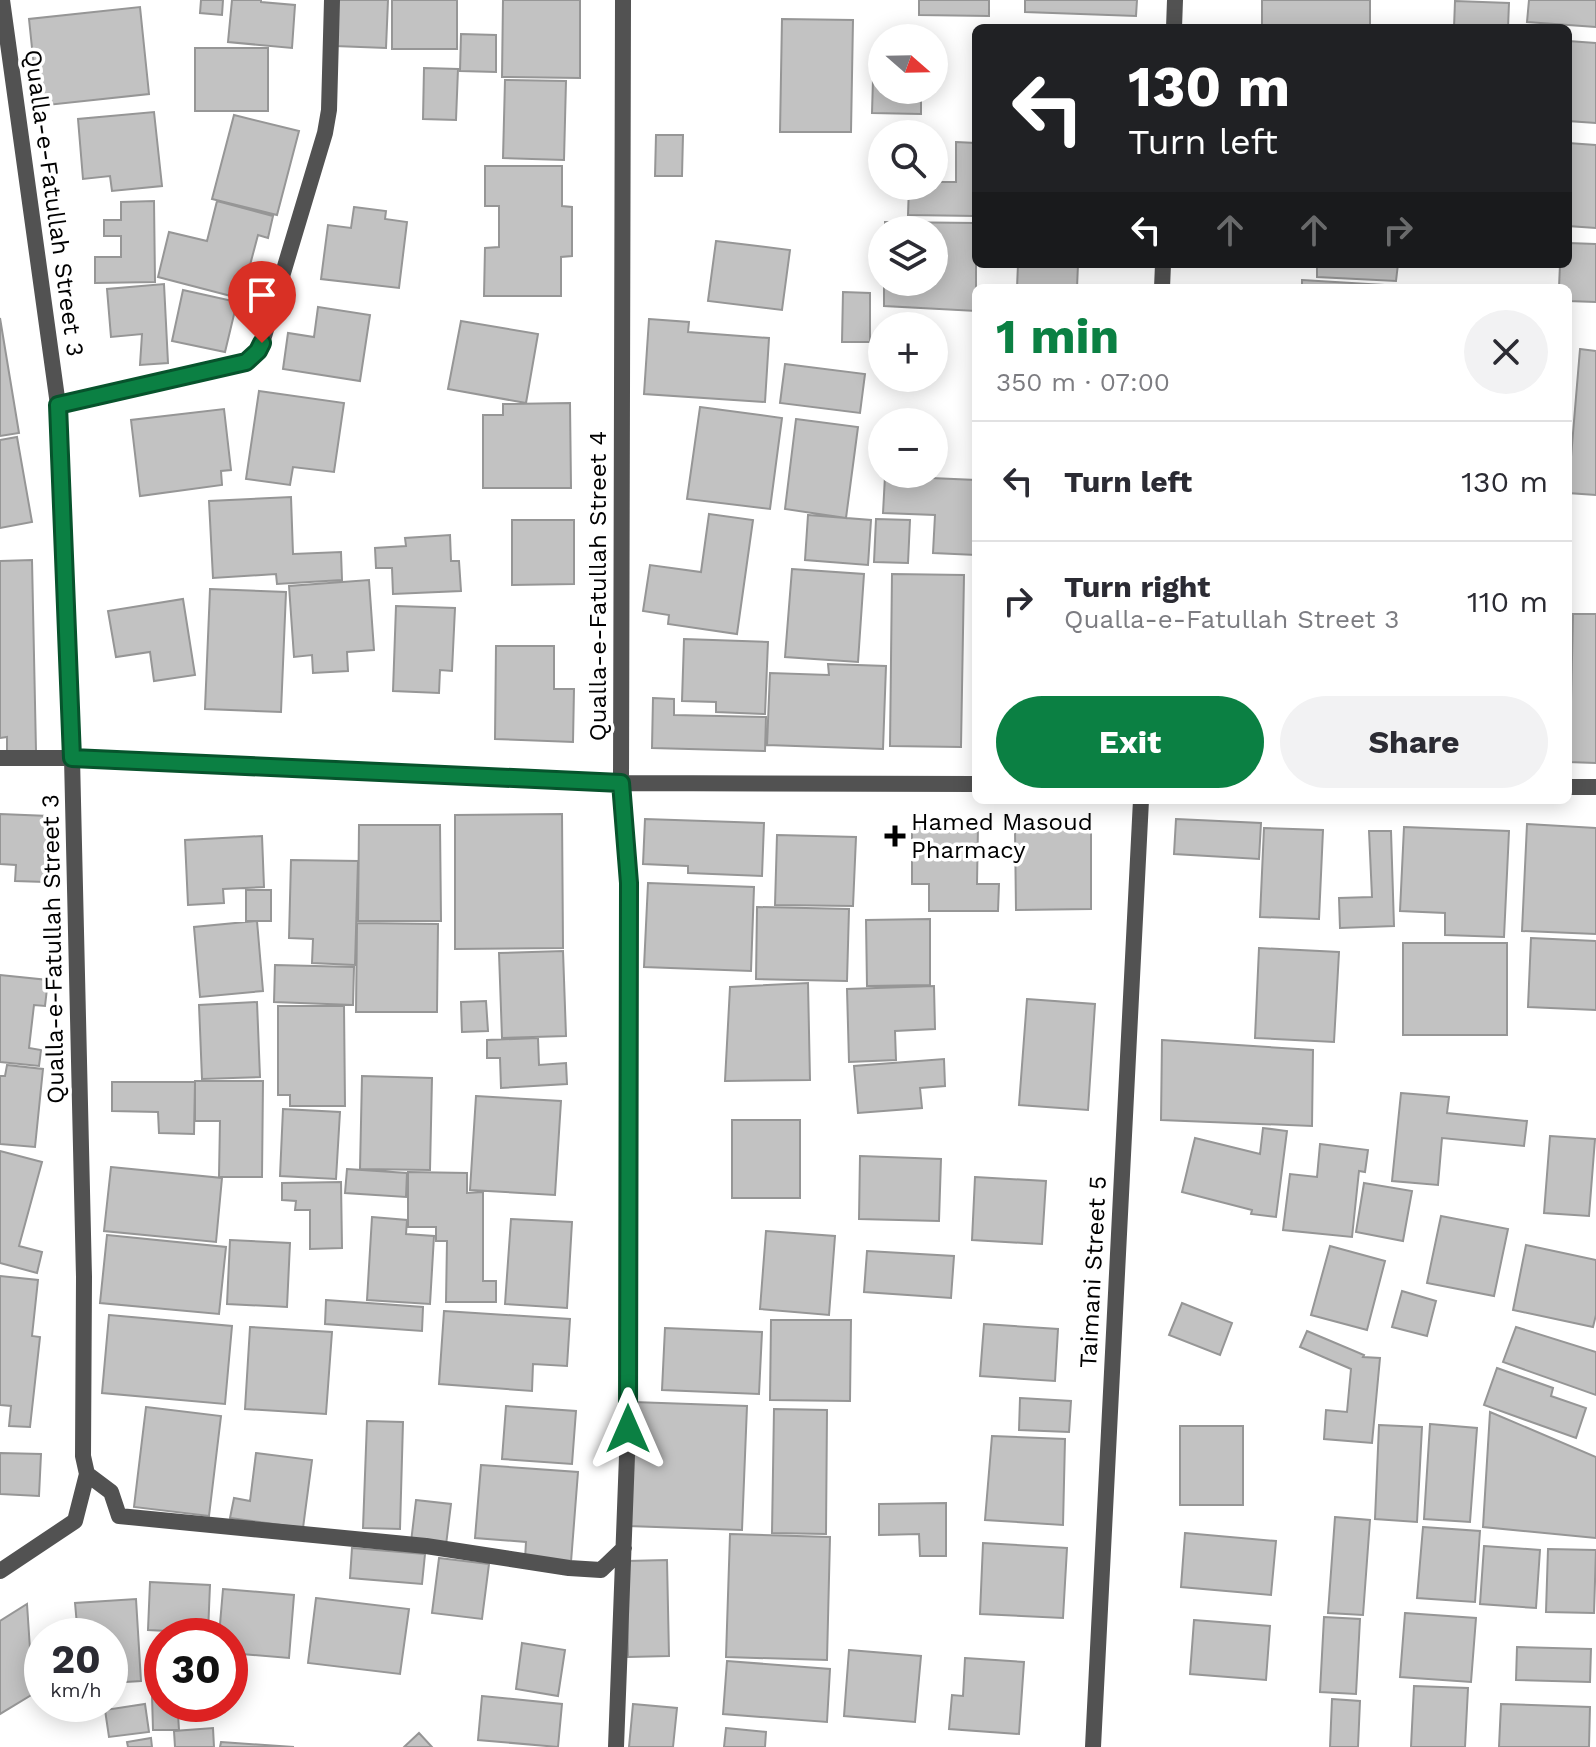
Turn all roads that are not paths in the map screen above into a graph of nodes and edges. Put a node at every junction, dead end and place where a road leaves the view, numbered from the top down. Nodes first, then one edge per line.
1 (2, 0) edge
2 (332, 0) edge
3 (623, 0) edge
4 (1175, 0) edge
5 (1174, 24) edge
6 (58, 405) junction
7 (0, 758) edge
8 (72, 758) junction
9 (621, 783) junction
10 (972, 784) edge
11 (1572, 787) edge
12 (1596, 787) edge
13 (1141, 804) edge
14 (87, 1474) junction
15 (624, 1548) junction
16 (0, 1571) edge
17 (616, 1747) edge
18 (1093, 1747) edge

1 - 6 street, Qualla-e-Fatullah Street 3
2 - 6 street
3 - 9 street, Qualla-e-Fatullah Street 4
4 - 5 street
6 - 8 street, Qualla-e-Fatullah Street 3
7 - 8 street
8 - 9 street
8 - 14 street, Qualla-e-Fatullah Street 3
9 - 10 street
9 - 15 street, Qualla-e-Fatullah Street 4
11 - 12 street
13 - 18 street, Taimani Street 5
14 - 15 street
14 - 16 street, Qualla-e-Fatullah Street 3
15 - 17 street, Qualla-e-Fatullah Street 4

